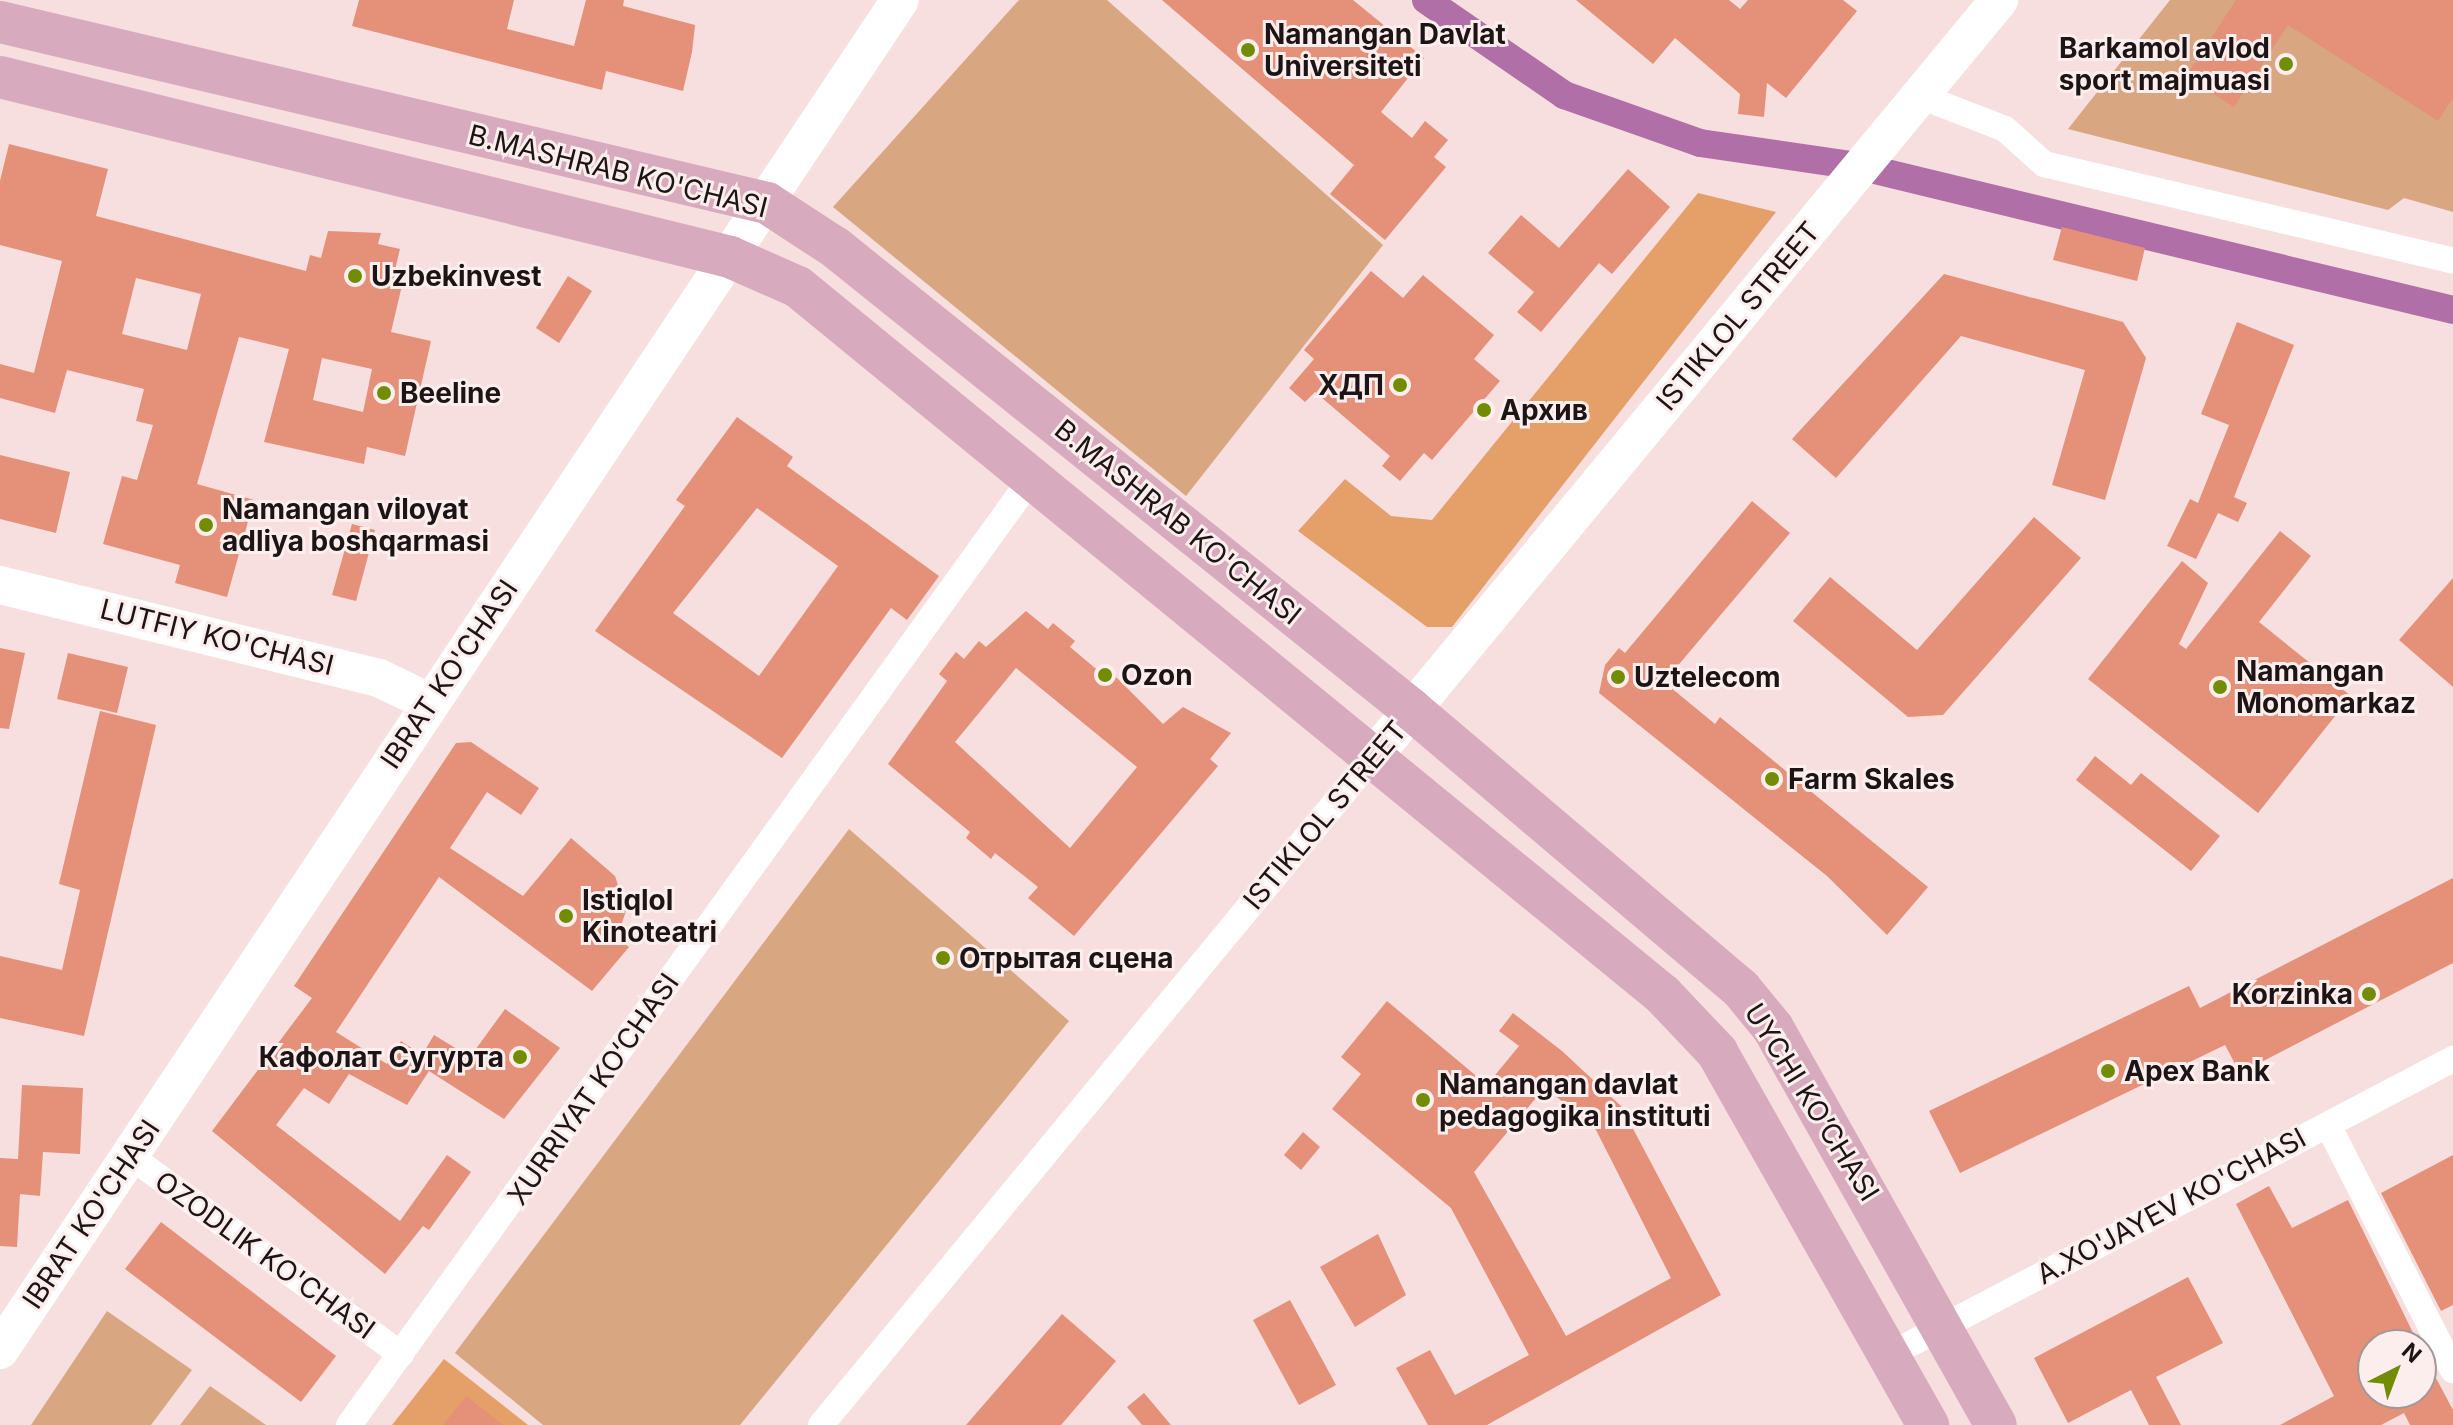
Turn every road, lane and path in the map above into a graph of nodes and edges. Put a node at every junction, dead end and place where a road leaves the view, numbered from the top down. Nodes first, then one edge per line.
1 (900, 0) edge
2 (1999, 0) edge
3 (0, 22) edge
4 (0, 77) edge
5 (1920, 96) junction
6 (767, 203) junction
7 (730, 257) junction
8 (2453, 261) edge
9 (1031, 479) junction
10 (0, 585) edge
11 (429, 702) junction
12 (1412, 710) junction
13 (1372, 758) junction
14 (2453, 1059) edge
15 (2328, 1125) junction
16 (130, 1156) junction
17 (1945, 1324) junction
18 (0, 1350) edge
19 (401, 1354) junction
20 (1891, 1354) junction
21 (2453, 1370) edge
22 (349, 1425) edge
23 (821, 1425) edge
24 (1928, 1425) edge
25 (1996, 1425) edge

1 - 6 main road, IBRAT KO'CHASI
2 - 5 main road, ISTIKLOL STREET
3 - 6 main road, B.MASHRAB KO'CHASI
4 - 7 main road, B.MASHRAB KO'CHASI
5 - 8 street
5 - 12 main road, ISTIKLOL STREET
6 - 7 main road, IBRAT KO'CHASI
6 - 12 main road, B.MASHRAB KO'CHASI
7 - 9 main road, B.MASHRAB KO'CHASI
7 - 11 main road, IBRAT KO'CHASI
9 - 13 main road, B.MASHRAB KO'CHASI
9 - 19 street, XURRIYAT KO‘CHASI
10 - 11 main road, LUTFIY KO'CHASI
11 - 16 main road, IBRAT KO'CHASI
12 - 13 main road, ISTIKLOL STREET
12 - 17 main road, UYCHI KO’CHASI
13 - 20 main road, UYCHI KO’CHASI
13 - 23 street, ISTIKLOL STREET
14 - 15 street, A.XO'JAYEV KO'CHASI
15 - 17 street, A.XO'JAYEV KO'CHASI
15 - 21 street
16 - 18 main road, IBRAT KO'CHASI
16 - 19 street, OZODLIK KO'CHASI
17 - 20 street, A.XO'JAYEV KO'CHASI
17 - 25 main road, UYCHI KO’CHASI
19 - 22 street, XURRIYAT KO‘CHASI
20 - 24 main road, UYCHI KO’CHASI

